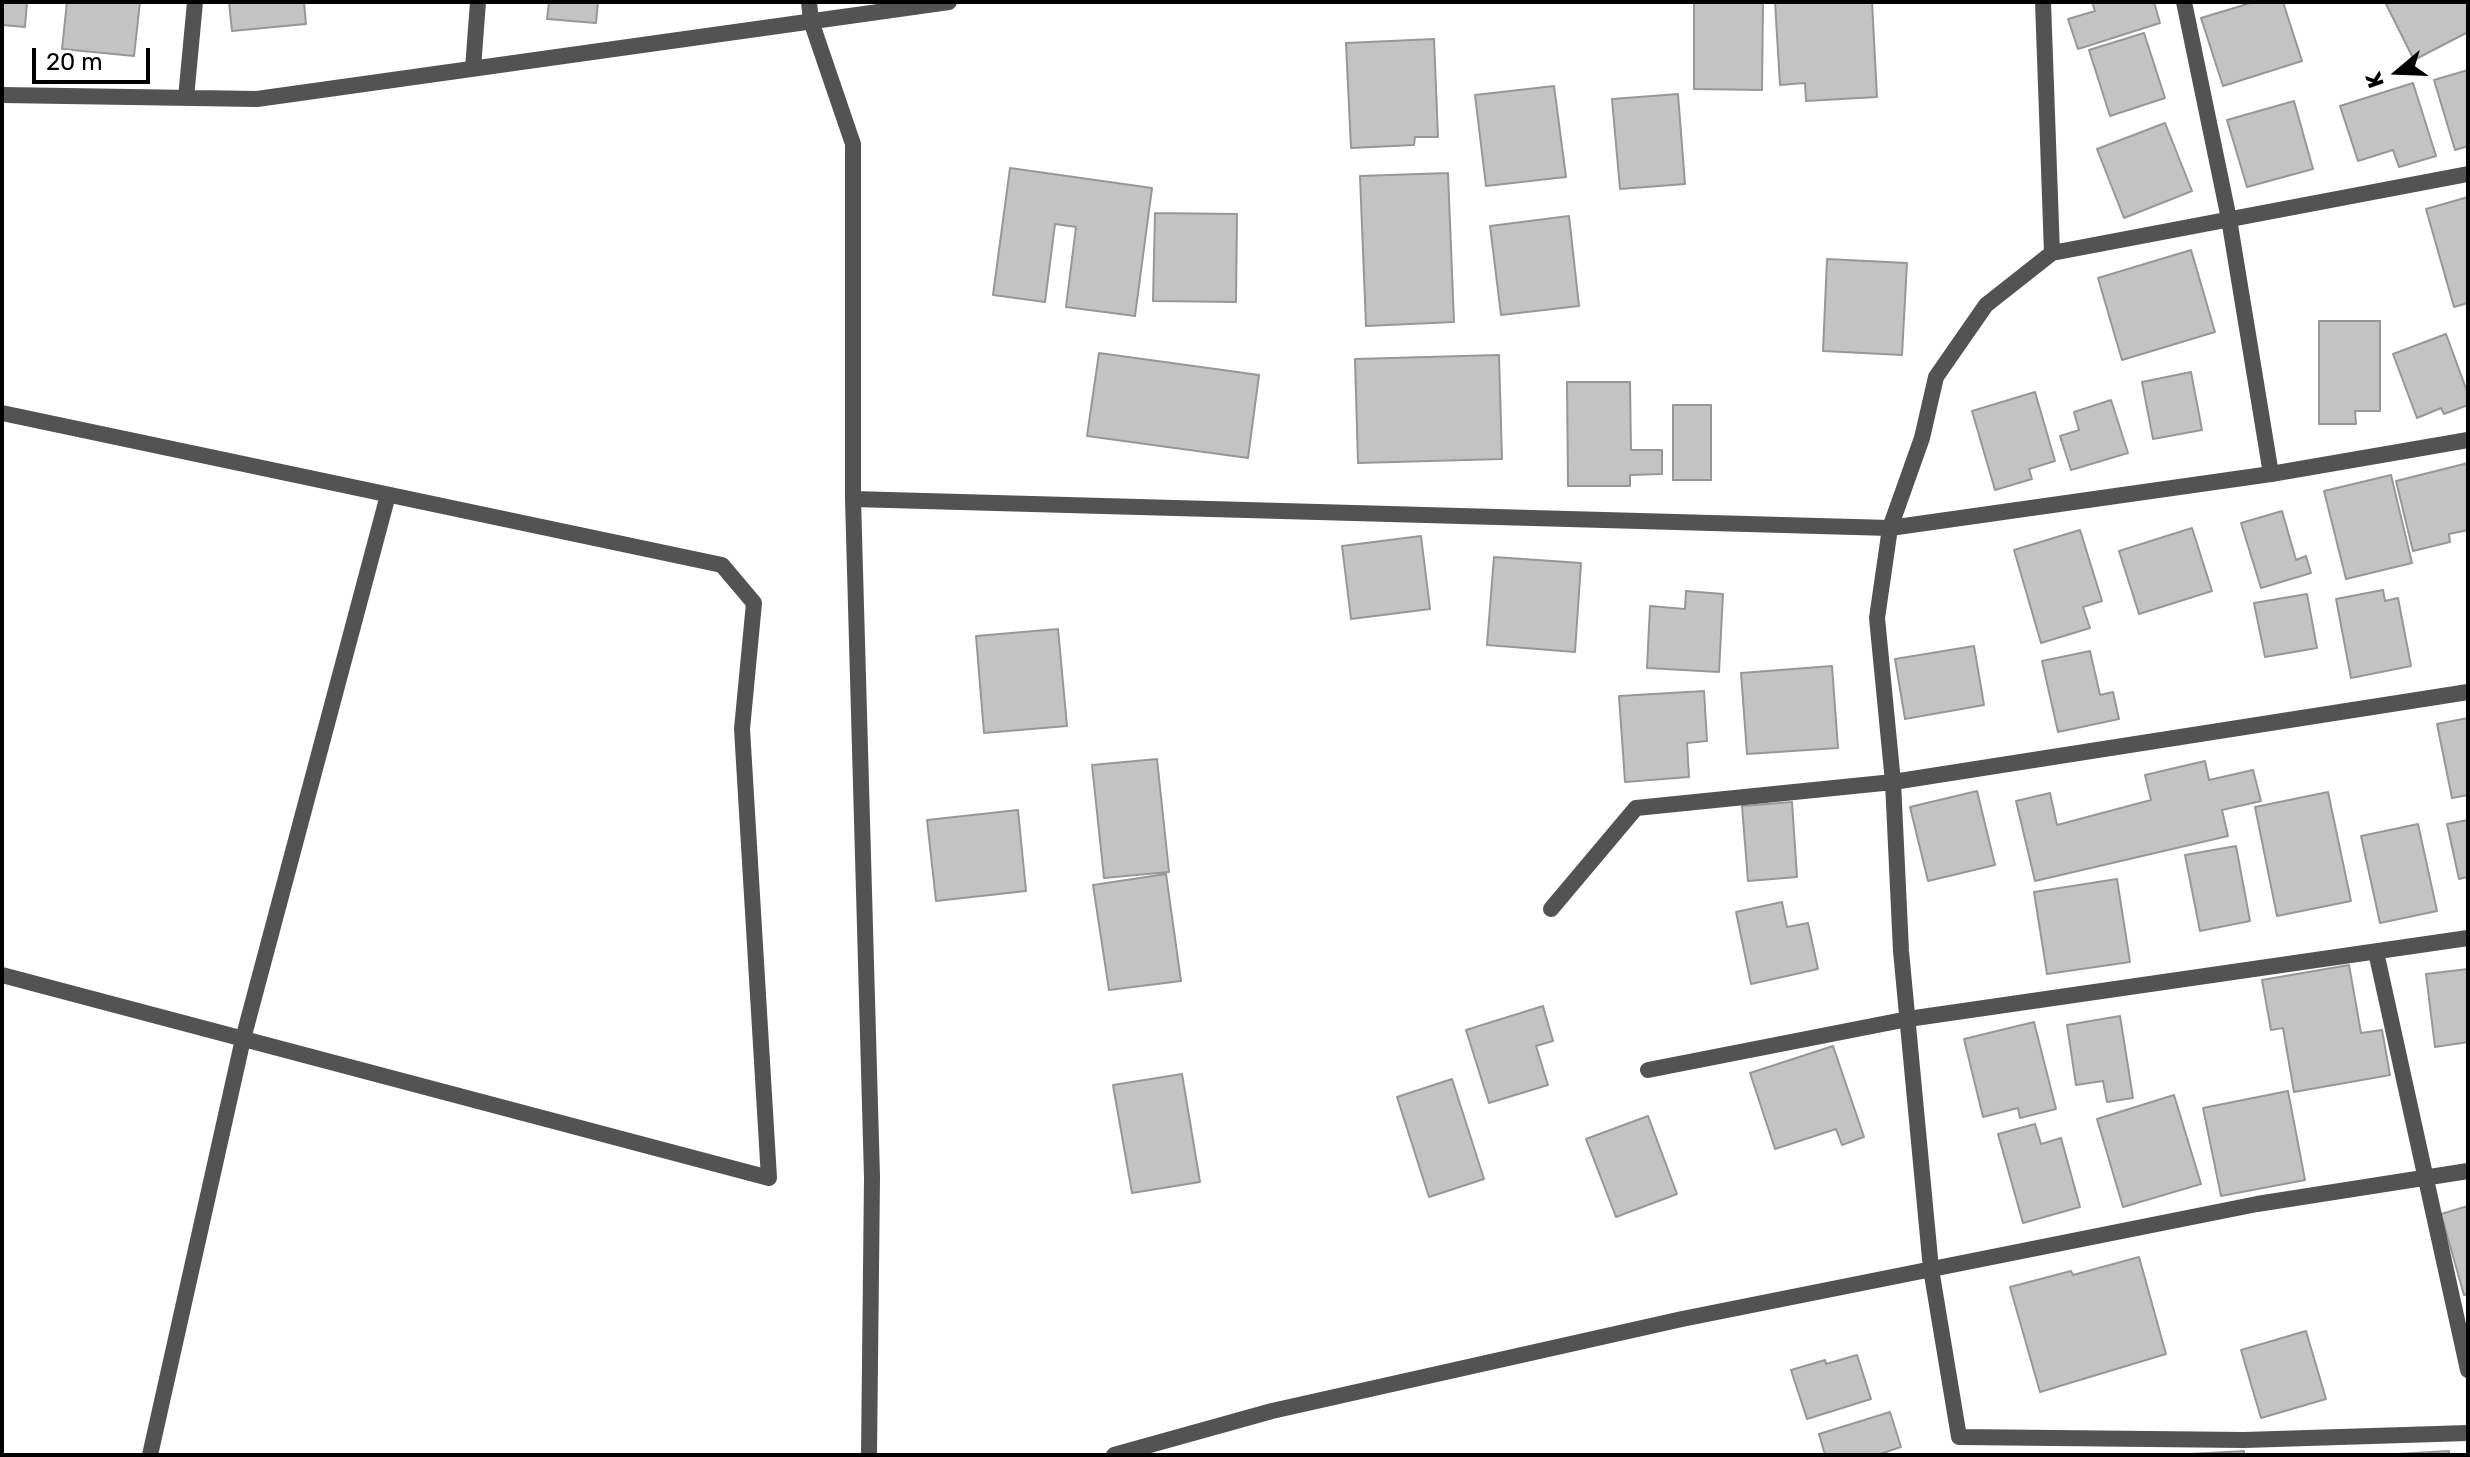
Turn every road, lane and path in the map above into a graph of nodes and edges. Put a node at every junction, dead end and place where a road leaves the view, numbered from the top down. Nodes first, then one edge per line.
1 (195, 2) edge
2 (478, 2) edge
3 (809, 2) edge
4 (949, 2) edge
5 (2043, 2) edge
6 (2184, 2) edge
7 (811, 21) junction
8 (473, 68) junction
9 (2, 95) edge
10 (186, 98) junction
11 (2468, 174) edge
12 (2229, 219) junction
13 (2052, 253) junction
14 (2, 413) edge
15 (2468, 440) edge
16 (2271, 474) junction
17 (388, 495) junction
18 (853, 499) junction
19 (1890, 528) junction
20 (2468, 692) edge
21 (1893, 782) junction
22 (1551, 909) dead end
23 (2468, 938) edge
24 (2376, 952) junction
25 (2, 975) edge
26 (1908, 1019) junction
27 (243, 1039) junction
28 (1648, 1070) dead end
29 (2468, 1171) edge
30 (2424, 1179) junction
31 (1931, 1269) junction
32 (2468, 1370) edge
33 (2468, 1433) edge
34 (150, 1455) edge
35 (869, 1455) edge
36 (1114, 1455) edge

1 - 10 street
2 - 8 street
3 - 7 street
4 - 7 street
5 - 13 street
6 - 12 street
7 - 8 street
7 - 18 street
8 - 10 street
9 - 10 street
11 - 12 street
12 - 13 street
12 - 16 street
13 - 19 street
14 - 17 street
15 - 16 street
16 - 19 street
17 - 27 street
17 - 27 street
18 - 19 street
18 - 35 street
19 - 21 street
20 - 21 street
21 - 22 street
21 - 26 street
23 - 24 street
24 - 26 street
24 - 30 street
25 - 27 street
26 - 28 street
26 - 31 street
27 - 34 street
29 - 30 street
30 - 31 street
30 - 32 street
31 - 33 street
31 - 36 street

